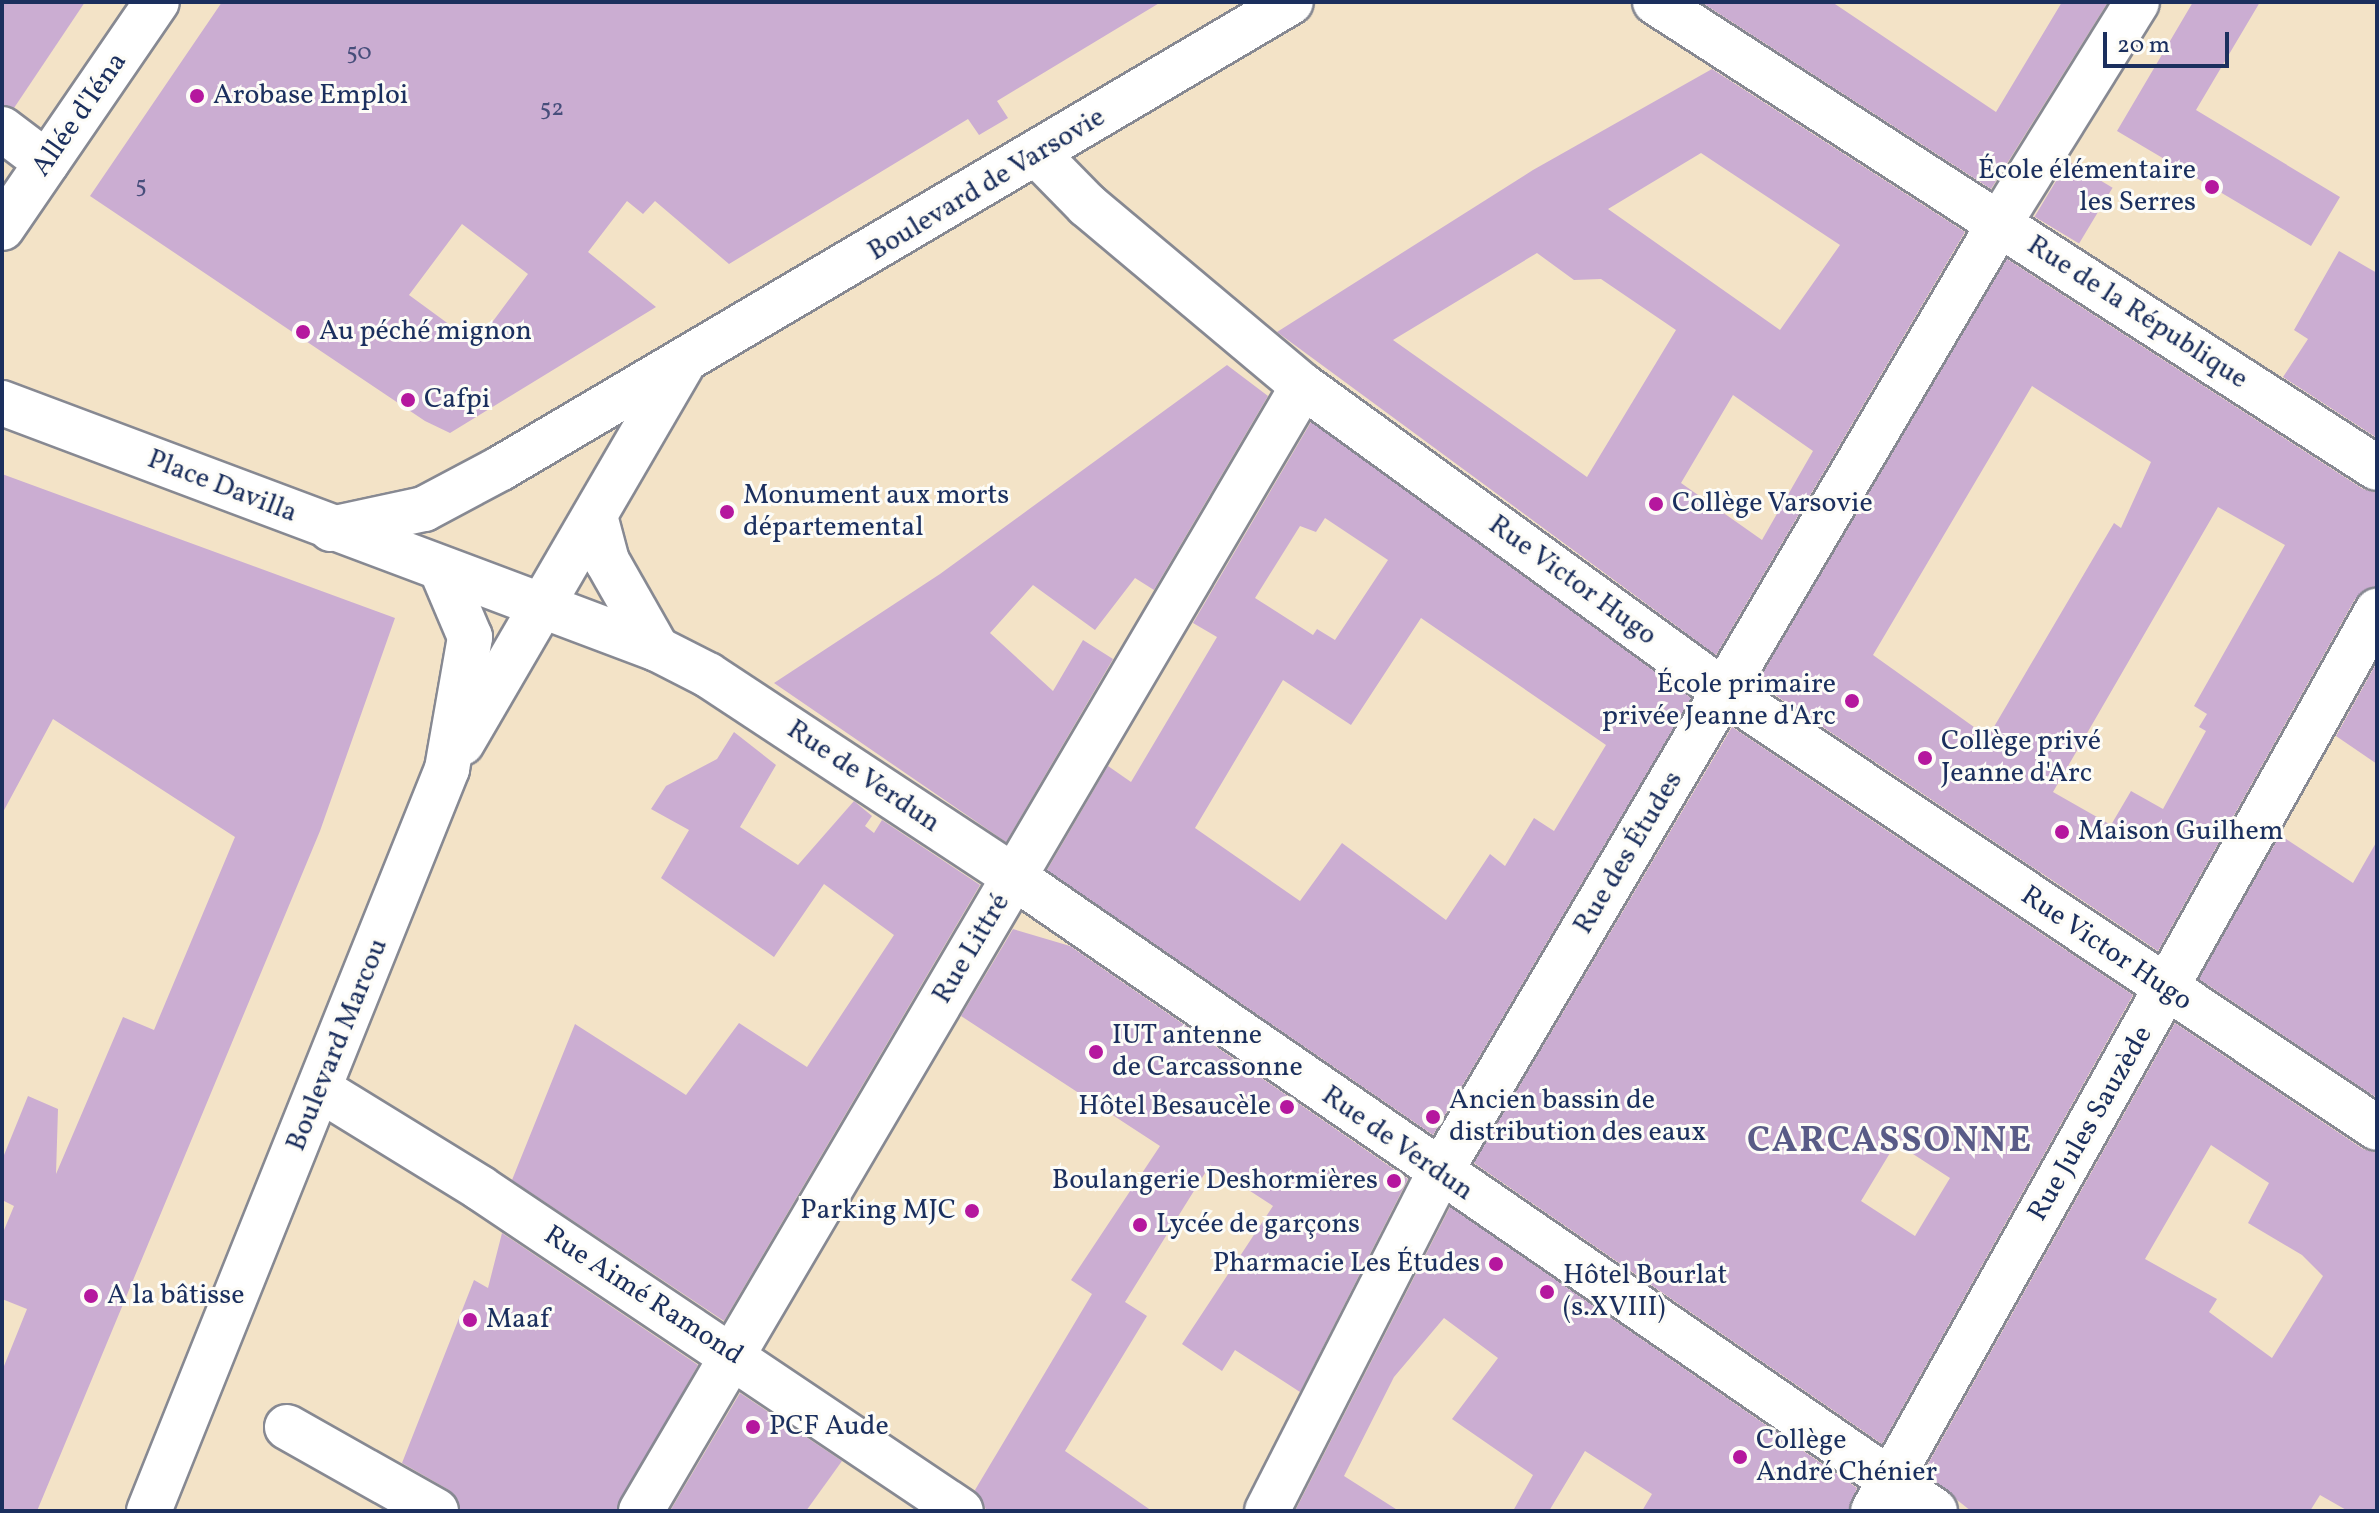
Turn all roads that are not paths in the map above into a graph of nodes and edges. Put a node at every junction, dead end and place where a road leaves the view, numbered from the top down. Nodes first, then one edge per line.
1 (157, 2) edge
2 (1291, 2) edge
3 (1655, 2) edge
4 (2137, 2) edge
5 (2, 129) edge
6 (1038, 155) junction
7 (47, 163) junction
8 (1999, 224) junction
9 (2, 228) edge
10 (681, 366) junction
11 (1303, 386) junction
12 (2, 403) edge
13 (2377, 468) edge
14 (595, 516) junction
15 (331, 529) junction
16 (442, 571) junction
17 (543, 606) junction
18 (2377, 611) edge
19 (657, 649) junction
20 (1725, 692) junction
21 (447, 769) junction
22 (1014, 877) junction
23 (2167, 991) junction
24 (321, 1090) junction
25 (2377, 1128) edge
26 (1439, 1174) junction
27 (733, 1355) junction
28 (287, 1427) dead end
29 (1881, 1496) edge
30 (149, 1511) edge
31 (436, 1511) edge
32 (641, 1511) edge
33 (961, 1511) edge
34 (1267, 1511) edge
35 (1935, 1511) edge

1 - 7 street, Allée d'Iéna
2 - 6 street, Boulevard de Varsovie
3 - 8 street, Rue de la République
4 - 8 street, Rue des Études
5 - 7 street
6 - 10 street, Boulevard de Varsovie
6 - 11 street, Rue Victor Hugo
7 - 9 street, Allée d'Iéna
8 - 13 street, Rue de la République
8 - 20 street, Rue des Études
10 - 14 street, Boulevard de Varsovie
10 - 15 street, Boulevard de Varsovie
11 - 20 street, Rue Victor Hugo
11 - 22 street, Rue Littré
12 - 15 street, Place Davilla
14 - 17 street, Boulevard de Varsovie
14 - 19 street
15 - 16 street, Place Davilla
16 - 17 street, Rue de Verdun
16 - 21 street, Boulevard Marcou
17 - 19 street, Rue de Verdun
17 - 21 street, Boulevard de Varsovie
18 - 23 street, Rue Jules Sauzède
19 - 22 street, Rue de Verdun
20 - 23 street, Rue Victor Hugo
20 - 26 street, Rue des Études
21 - 24 street, Boulevard Marcou
22 - 26 street, Rue de Verdun
22 - 27 street, Rue Littré
23 - 25 street, Rue Victor Hugo
23 - 29 street, Rue Jules Sauzède
24 - 27 street, Rue Aimé Ramond
24 - 30 street, Boulevard Marcou
26 - 29 street, Rue de Verdun
26 - 34 street, Rue des Études
27 - 32 street, Rue Littré
27 - 33 street, Rue Aimé Ramond
28 - 31 street
29 - 35 street, Rue de Verdun

